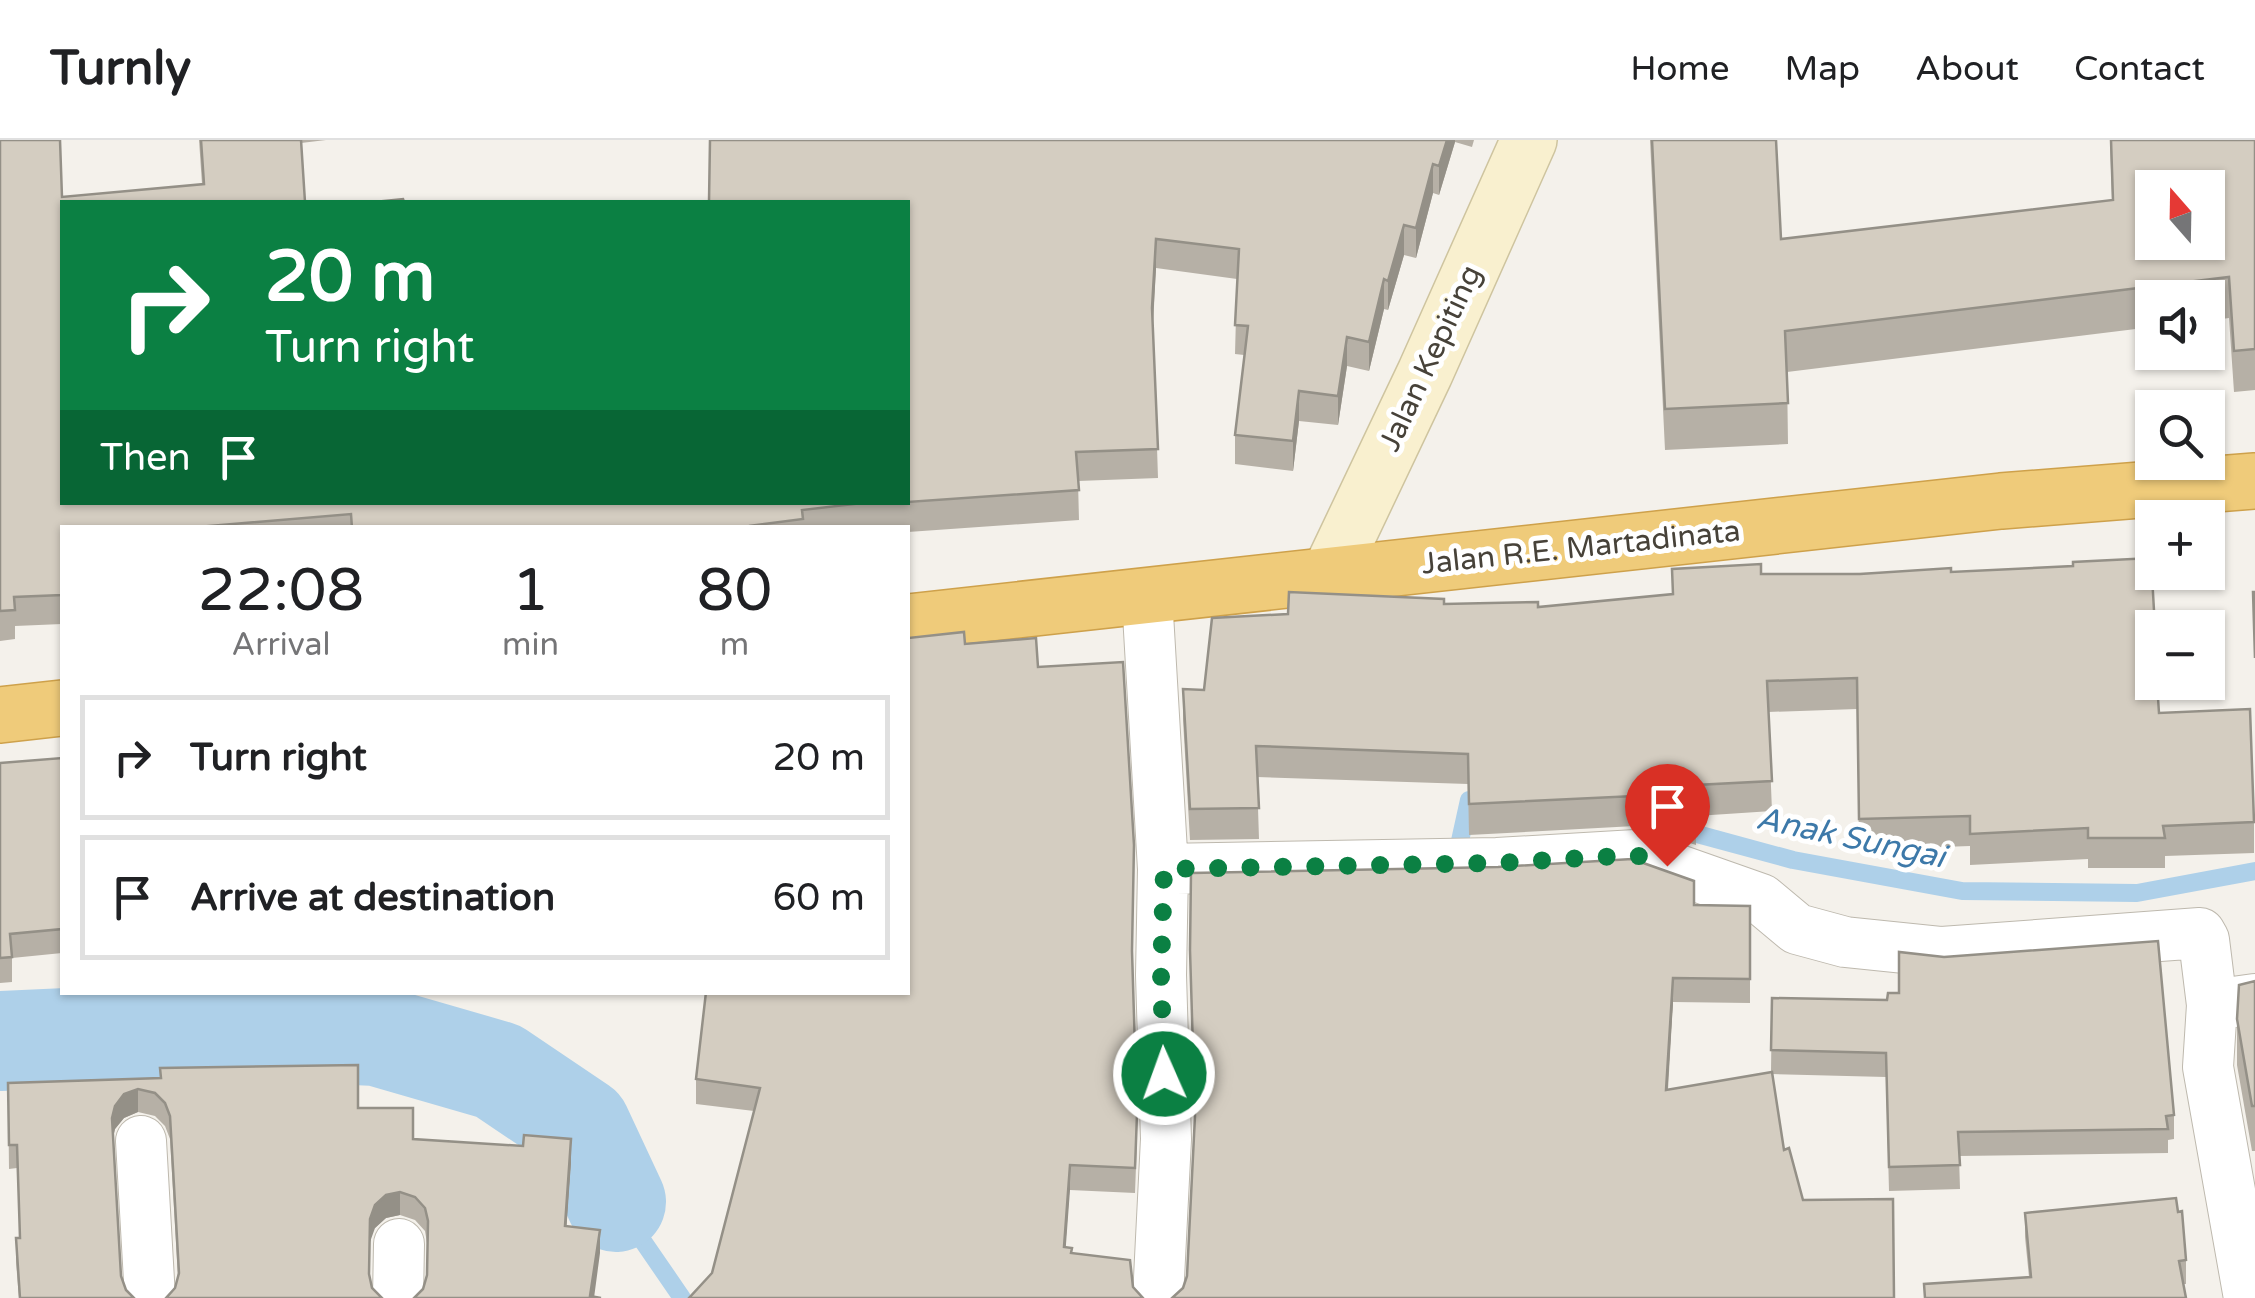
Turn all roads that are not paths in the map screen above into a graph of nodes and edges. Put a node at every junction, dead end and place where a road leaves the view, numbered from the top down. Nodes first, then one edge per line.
1 (1529, 140) edge
2 (2255, 481) edge
3 (1329, 574) junction
4 (1147, 597) junction
5 (910, 622) edge
6 (60, 708) edge
7 (0, 715) edge
8 (1164, 869) junction
9 (2234, 1002) edge
10 (141, 1141) dead end
11 (399, 1244) dead end
12 (150, 1298) edge
13 (398, 1298) edge
14 (1158, 1298) edge
15 (2249, 1298) edge

1 - 3 main road, Jalan Kepiting
2 - 3 highway, Jalan R.E. Martadinata
3 - 4 highway, Jalan R.E. Martadinata
4 - 5 highway, Jalan R.E. Martadinata
4 - 8 street
6 - 7 highway
8 - 9 street
8 - 14 street
9 - 15 street
10 - 12 street
11 - 13 street

